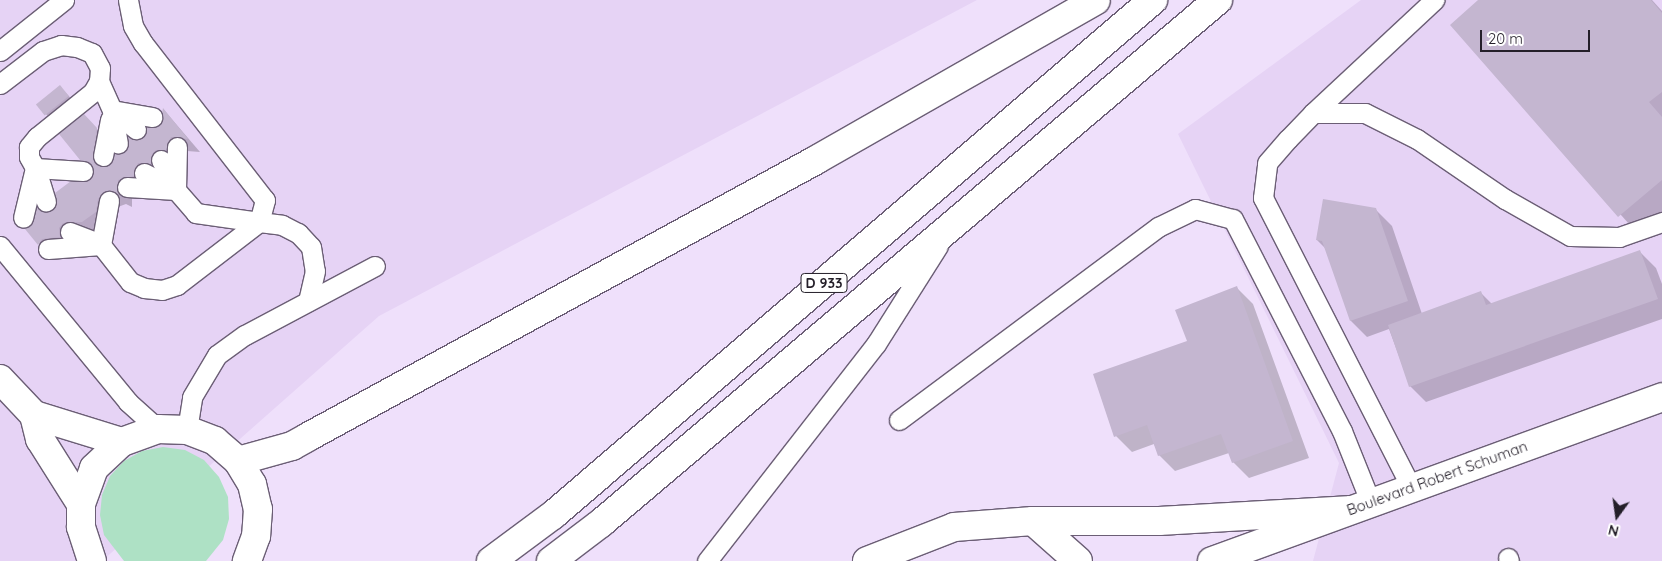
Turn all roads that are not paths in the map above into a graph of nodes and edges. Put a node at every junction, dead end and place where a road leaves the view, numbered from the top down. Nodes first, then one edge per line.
1 (64, 0) edge
2 (128, 0) edge
3 (1096, 0) edge
4 (1153, 0) edge
5 (1218, 0) edge
6 (1434, 0) edge
7 (0, 51) edge
8 (99, 81) junction
9 (0, 84) edge
10 (112, 110) junction
11 (1313, 113) junction
12 (152, 117) dead end
13 (136, 130) dead end
14 (118, 143) dead end
15 (177, 147) dead end
16 (103, 156) dead end
17 (161, 160) dead end
18 (35, 168) junction
19 (144, 173) dead end
20 (126, 187) dead end
21 (176, 190) junction
22 (52, 196) junction
23 (259, 222) junction
24 (1662, 222) edge
25 (77, 226) junction
26 (947, 231) junction
27 (101, 245) junction
28 (0, 246) edge
29 (375, 266) dead end
30 (308, 301) junction
31 (0, 379) edge
32 (1662, 397) edge
33 (34, 415) junction
34 (898, 420) dead end
35 (158, 429) junction
36 (187, 430) junction
37 (122, 442) junction
38 (238, 460) junction
39 (1410, 487) junction
40 (81, 504) junction
41 (1359, 505) junction
42 (1033, 521) junction
43 (255, 555) edge
44 (92, 561) edge
45 (491, 561) edge
46 (551, 561) edge
47 (707, 561) edge
48 (867, 561) edge
49 (1078, 561) edge
50 (1212, 561) edge

1 - 7 lane
2 - 23 lane
3 - 38 main road
4 - 45 main road, D 933
5 - 26 main road, D 933
6 - 11 lane
8 - 9 lane
8 - 10 lane
8 - 18 lane
10 - 12 lane
10 - 13 lane
10 - 14 lane
10 - 16 lane
11 - 24 lane
11 - 39 lane
15 - 21 lane
17 - 21 lane
18 - 22 lane
18 - 22 lane
18 - 22 lane
19 - 21 lane
20 - 21 lane
21 - 23 lane
23 - 27 lane
23 - 30 lane
25 - 27 lane
25 - 27 lane
25 - 27 lane
26 - 46 main road, D 933
26 - 47 lane
28 - 35 lane
29 - 30 lane
30 - 36 lane
31 - 33 main road
32 - 39 main road, Boulevard Robert Schuman
33 - 37 main road
33 - 40 main road
34 - 41 lane
35 - 36 main road
35 - 37 main road
36 - 38 main road
37 - 40 main road
38 - 43 main road
39 - 41 main road, Boulevard Robert Schuman
40 - 44 main road
41 - 42 main road
41 - 50 main road, Boulevard Robert Schuman
42 - 48 main road
42 - 49 main road

